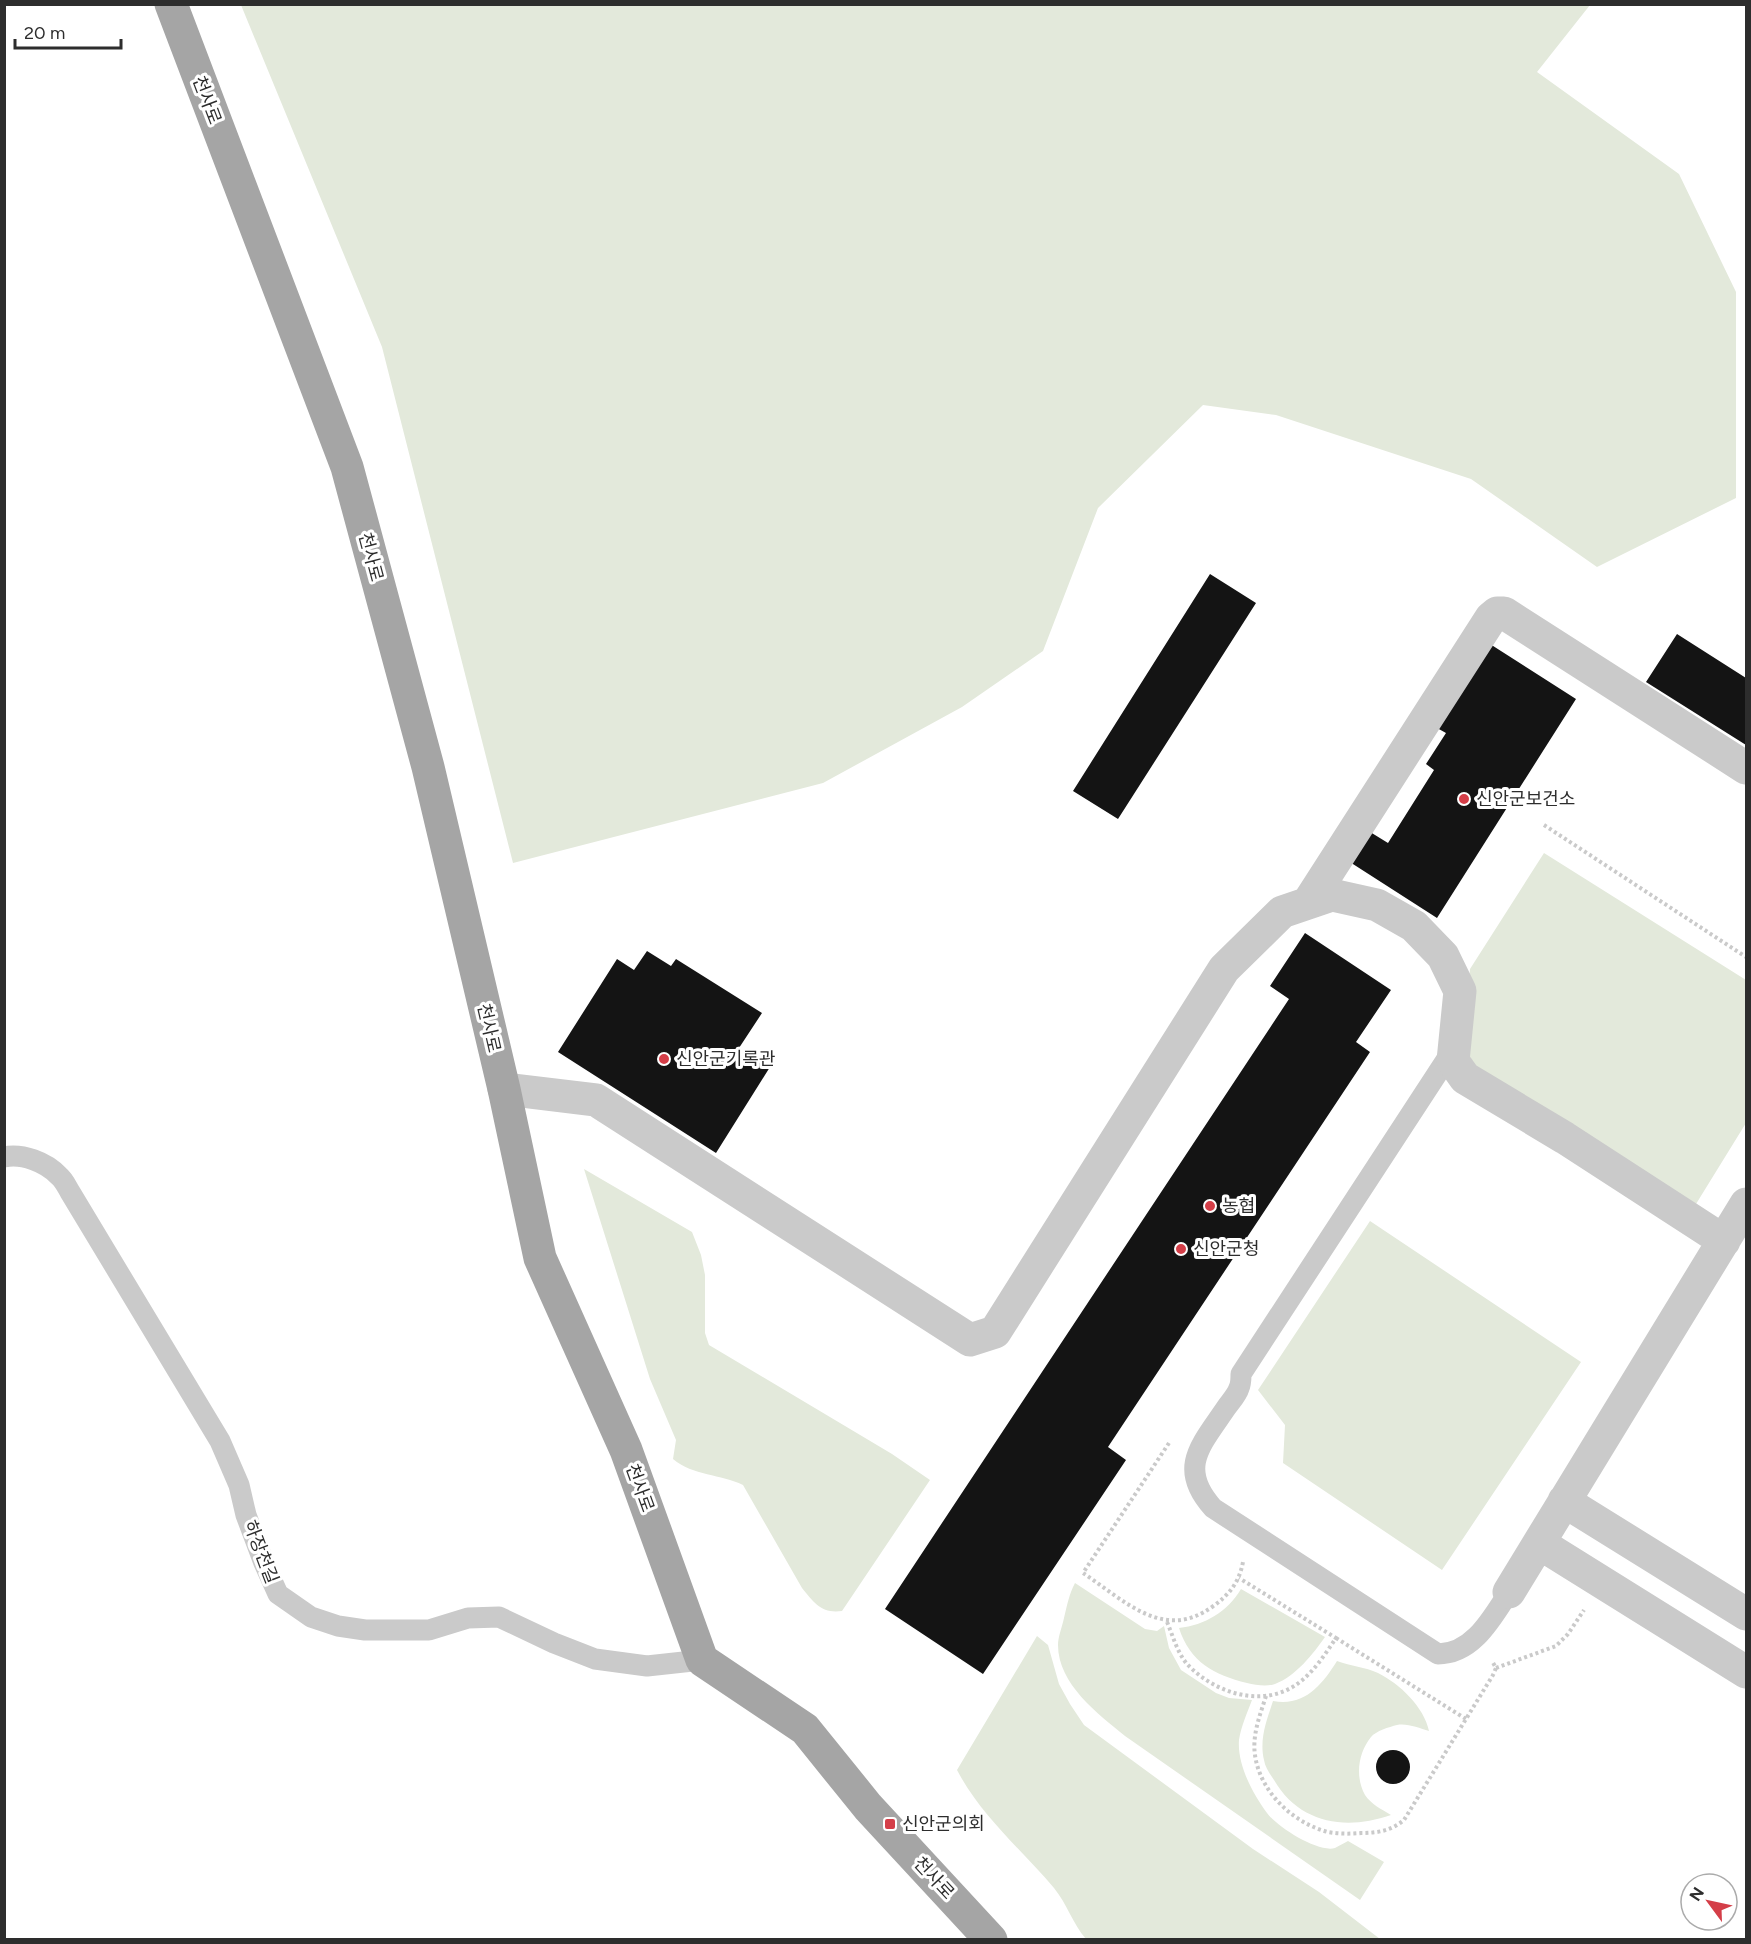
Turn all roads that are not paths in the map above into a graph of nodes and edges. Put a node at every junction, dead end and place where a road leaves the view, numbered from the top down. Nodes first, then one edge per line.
1 (171, 4) edge
2 (1746, 768) edge
3 (1308, 903) junction
4 (1452, 1051) junction
5 (504, 1089) junction
6 (4, 1157) edge
7 (1746, 1204) edge
8 (1724, 1241) junction
9 (1564, 1501) junction
10 (1539, 1543) junction
11 (1509, 1592) joint
12 (1746, 1614) edge
13 (702, 1660) junction
14 (1746, 1672) edge
15 (991, 1940) edge

1 - 5 main road, 천사로
2 - 3 street
3 - 4 street
3 - 5 street
4 - 8 street
4 - 11 lane
5 - 13 main road, 천사로
6 - 13 lane, 하장천길
7 - 8 street
8 - 9 street
9 - 10 street
9 - 12 street
10 - 11 street
10 - 14 street
13 - 15 main road, 천사로

